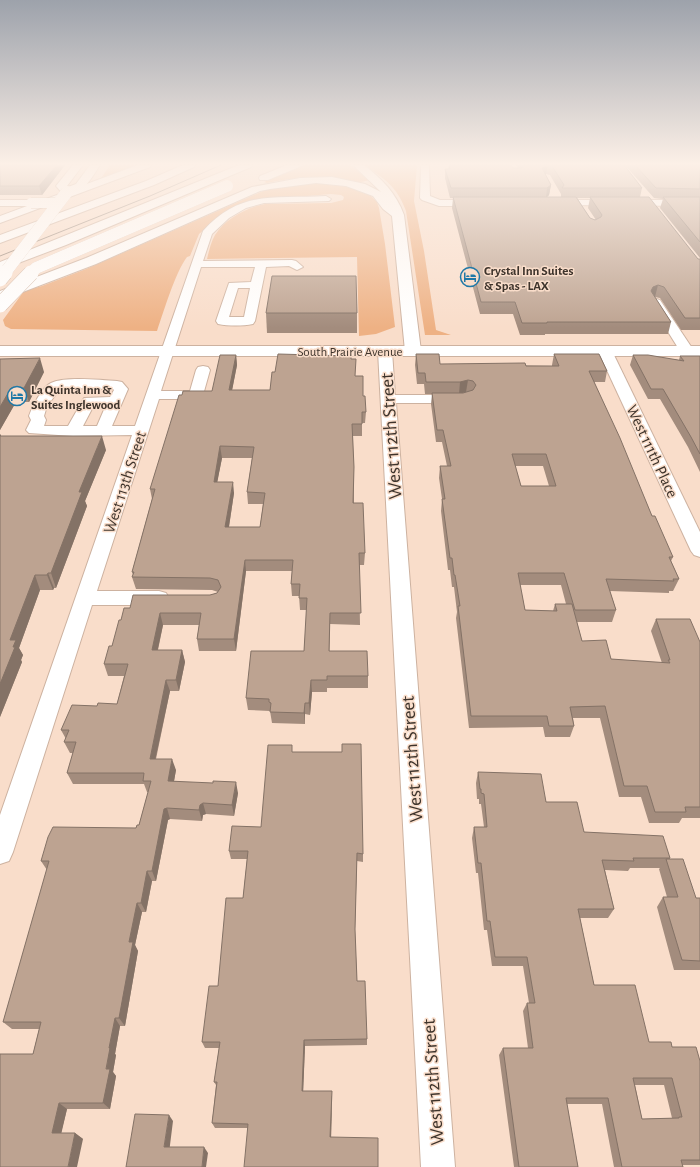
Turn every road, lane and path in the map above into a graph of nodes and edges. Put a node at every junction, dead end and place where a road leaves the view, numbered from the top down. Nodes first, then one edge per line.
1 (26, 219) edge
2 (45, 219) edge
3 (52, 219) edge
4 (120, 219) edge
5 (148, 219) edge
6 (172, 219) edge
7 (186, 219) edge
8 (222, 219) edge
9 (398, 219) edge
10 (0, 229) edge
11 (0, 239) edge
12 (261, 263) junction
13 (196, 264) junction
14 (0, 266) edge
15 (297, 267) dead end
16 (0, 279) edge
17 (256, 284) dead end
18 (0, 286) edge
19 (0, 296) edge
20 (655, 302) edge
21 (0, 305) edge
22 (0, 350) edge
23 (168, 351) junction
24 (384, 351) junction
25 (413, 351) junction
26 (605, 351) junction
27 (693, 351) edge
28 (203, 370) dead end
29 (153, 395) junction
30 (466, 397) edge
31 (388, 398) junction
32 (116, 401) junction
33 (73, 431) junction
34 (102, 431) junction
35 (141, 431) junction
36 (700, 551) edge
37 (85, 598) junction
38 (173, 598) edge
39 (0, 852) edge
40 (438, 1167) edge

1 - 10 main road
2 - 16 main road, bridge
3 - 11 main road
4 - 14 main road
5 - 21 main road, bridge
6 - 18 main road
7 - 19 main road
8 - 13 street, West 113th Street
9 - 25 main road
12 - 13 street
12 - 15 street
12 - 17 street
13 - 23 street, West 113th Street
20 - 27 street
22 - 23 main road, South Prairie Avenue
23 - 24 main road, South Prairie Avenue
23 - 29 street, West 113th Street
24 - 25 main road, South Prairie Avenue
24 - 31 street, West 112th Street
25 - 26 main road, South Prairie Avenue
26 - 27 main road, South Prairie Avenue
26 - 36 street, West 111th Place
28 - 29 street
29 - 35 street, West 113th Street
30 - 31 street
31 - 40 street, West 112th Street
32 - 33 street
32 - 33 street
32 - 34 street
33 - 34 street
34 - 35 street
35 - 37 street, West 113th Street
37 - 38 street
37 - 39 street, West 113th Street

